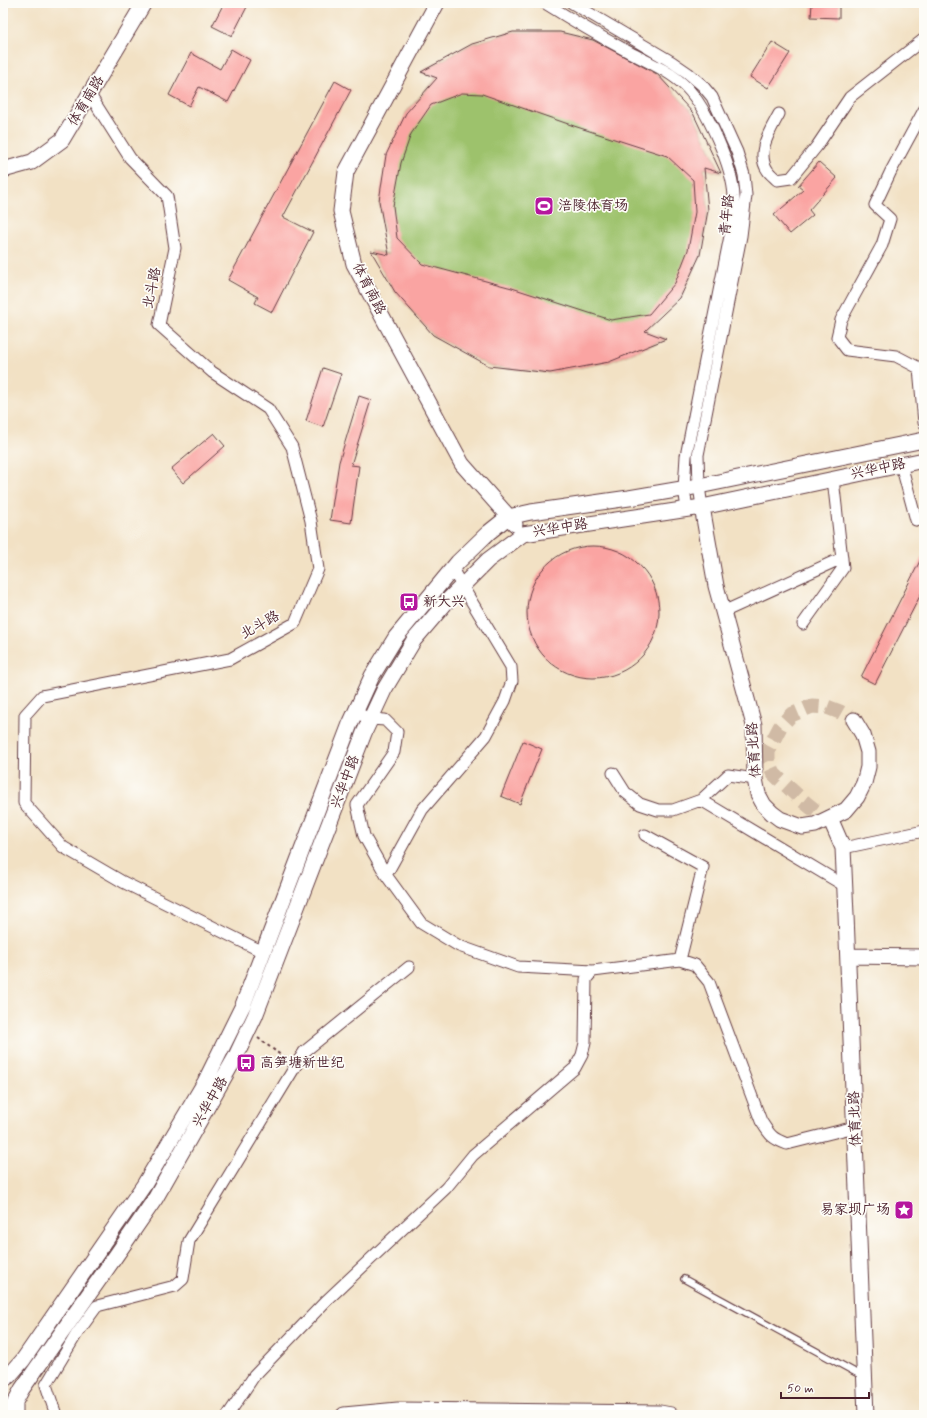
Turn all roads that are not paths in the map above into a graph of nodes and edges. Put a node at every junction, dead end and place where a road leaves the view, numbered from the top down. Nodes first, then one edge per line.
1 (144, 3) edge
2 (437, 3) edge
3 (545, 3) edge
4 (572, 3) edge
5 (924, 39) edge
6 (90, 94) junction
7 (924, 110) edge
8 (779, 114) dead end
9 (3, 170) edge
10 (924, 423) edge
11 (924, 440) edge
12 (924, 460) edge
13 (901, 464) junction
14 (833, 479) junction
15 (699, 486) junction
16 (684, 488) junction
17 (702, 507) junction
18 (687, 509) junction
19 (508, 517) junction
20 (924, 520) edge
21 (523, 534) junction
22 (842, 558) junction
23 (452, 569) junction
24 (462, 586) junction
25 (723, 612) junction
26 (803, 624) dead end
27 (356, 712) junction
28 (370, 718) junction
29 (854, 720) tunnel mouth
30 (613, 773) dead end
31 (755, 779) junction
32 (701, 800) junction
33 (834, 825) tunnel mouth
34 (924, 831) edge
35 (645, 835) dead end
36 (843, 848) junction
37 (386, 875) junction
38 (845, 886) junction
39 (263, 952) junction
40 (848, 956) junction
41 (924, 957) edge
42 (680, 960) junction
43 (408, 967) dead end
44 (593, 970) junction
45 (855, 1127) junction
46 (684, 1278) dead end
47 (864, 1377) junction
48 (3, 1380) edge
49 (3, 1407) edge
50 (12, 1415) edge
51 (15, 1415) edge
52 (56, 1415) edge
53 (228, 1415) edge
54 (344, 1415) edge
55 (671, 1415) edge
56 (866, 1415) edge

1 - 6 main road, 体育南路
2 - 19 main road, 体育南路
3 - 16 street
4 - 15 street, 青年路
5 - 8 street
6 - 9 main road, 体育南路
6 - 39 street, 北斗路
7 - 10 street
11 - 15 main road
12 - 13 main road, 兴华中路
13 - 14 main road, 兴华中路
13 - 20 street
14 - 17 main road, 兴华中路
14 - 22 street
15 - 16 main road
15 - 17 street, 青年路
16 - 18 street
16 - 19 main road
17 - 18 main road, 兴华中路
17 - 25 main road, 体育北路
18 - 21 main road, 兴华中路
19 - 21 main road, 体育南路
19 - 23 main road
21 - 24 main road, 兴华中路
22 - 25 street
22 - 26 street
23 - 24 street
23 - 27 main road
24 - 28 main road, 兴华中路
24 - 37 street
25 - 31 main road, 体育北路
27 - 28 street
27 - 39 main road
28 - 37 street
28 - 51 main road, 兴华中路
29 - 31 main road, 体育北路
30 - 32 street
31 - 32 street
32 - 38 street
33 - 36 main road, 体育北路
34 - 36 street
35 - 42 street
36 - 38 main road, 体育北路
37 - 44 street
38 - 40 main road, 体育北路
39 - 48 main road
40 - 41 main road
40 - 45 main road, 体育北路
42 - 44 street
42 - 45 street
43 - 52 street
44 - 53 street
45 - 47 main road, 体育北路
46 - 47 lane
47 - 56 main road, 体育北路
49 - 50 main road
54 - 55 main road

